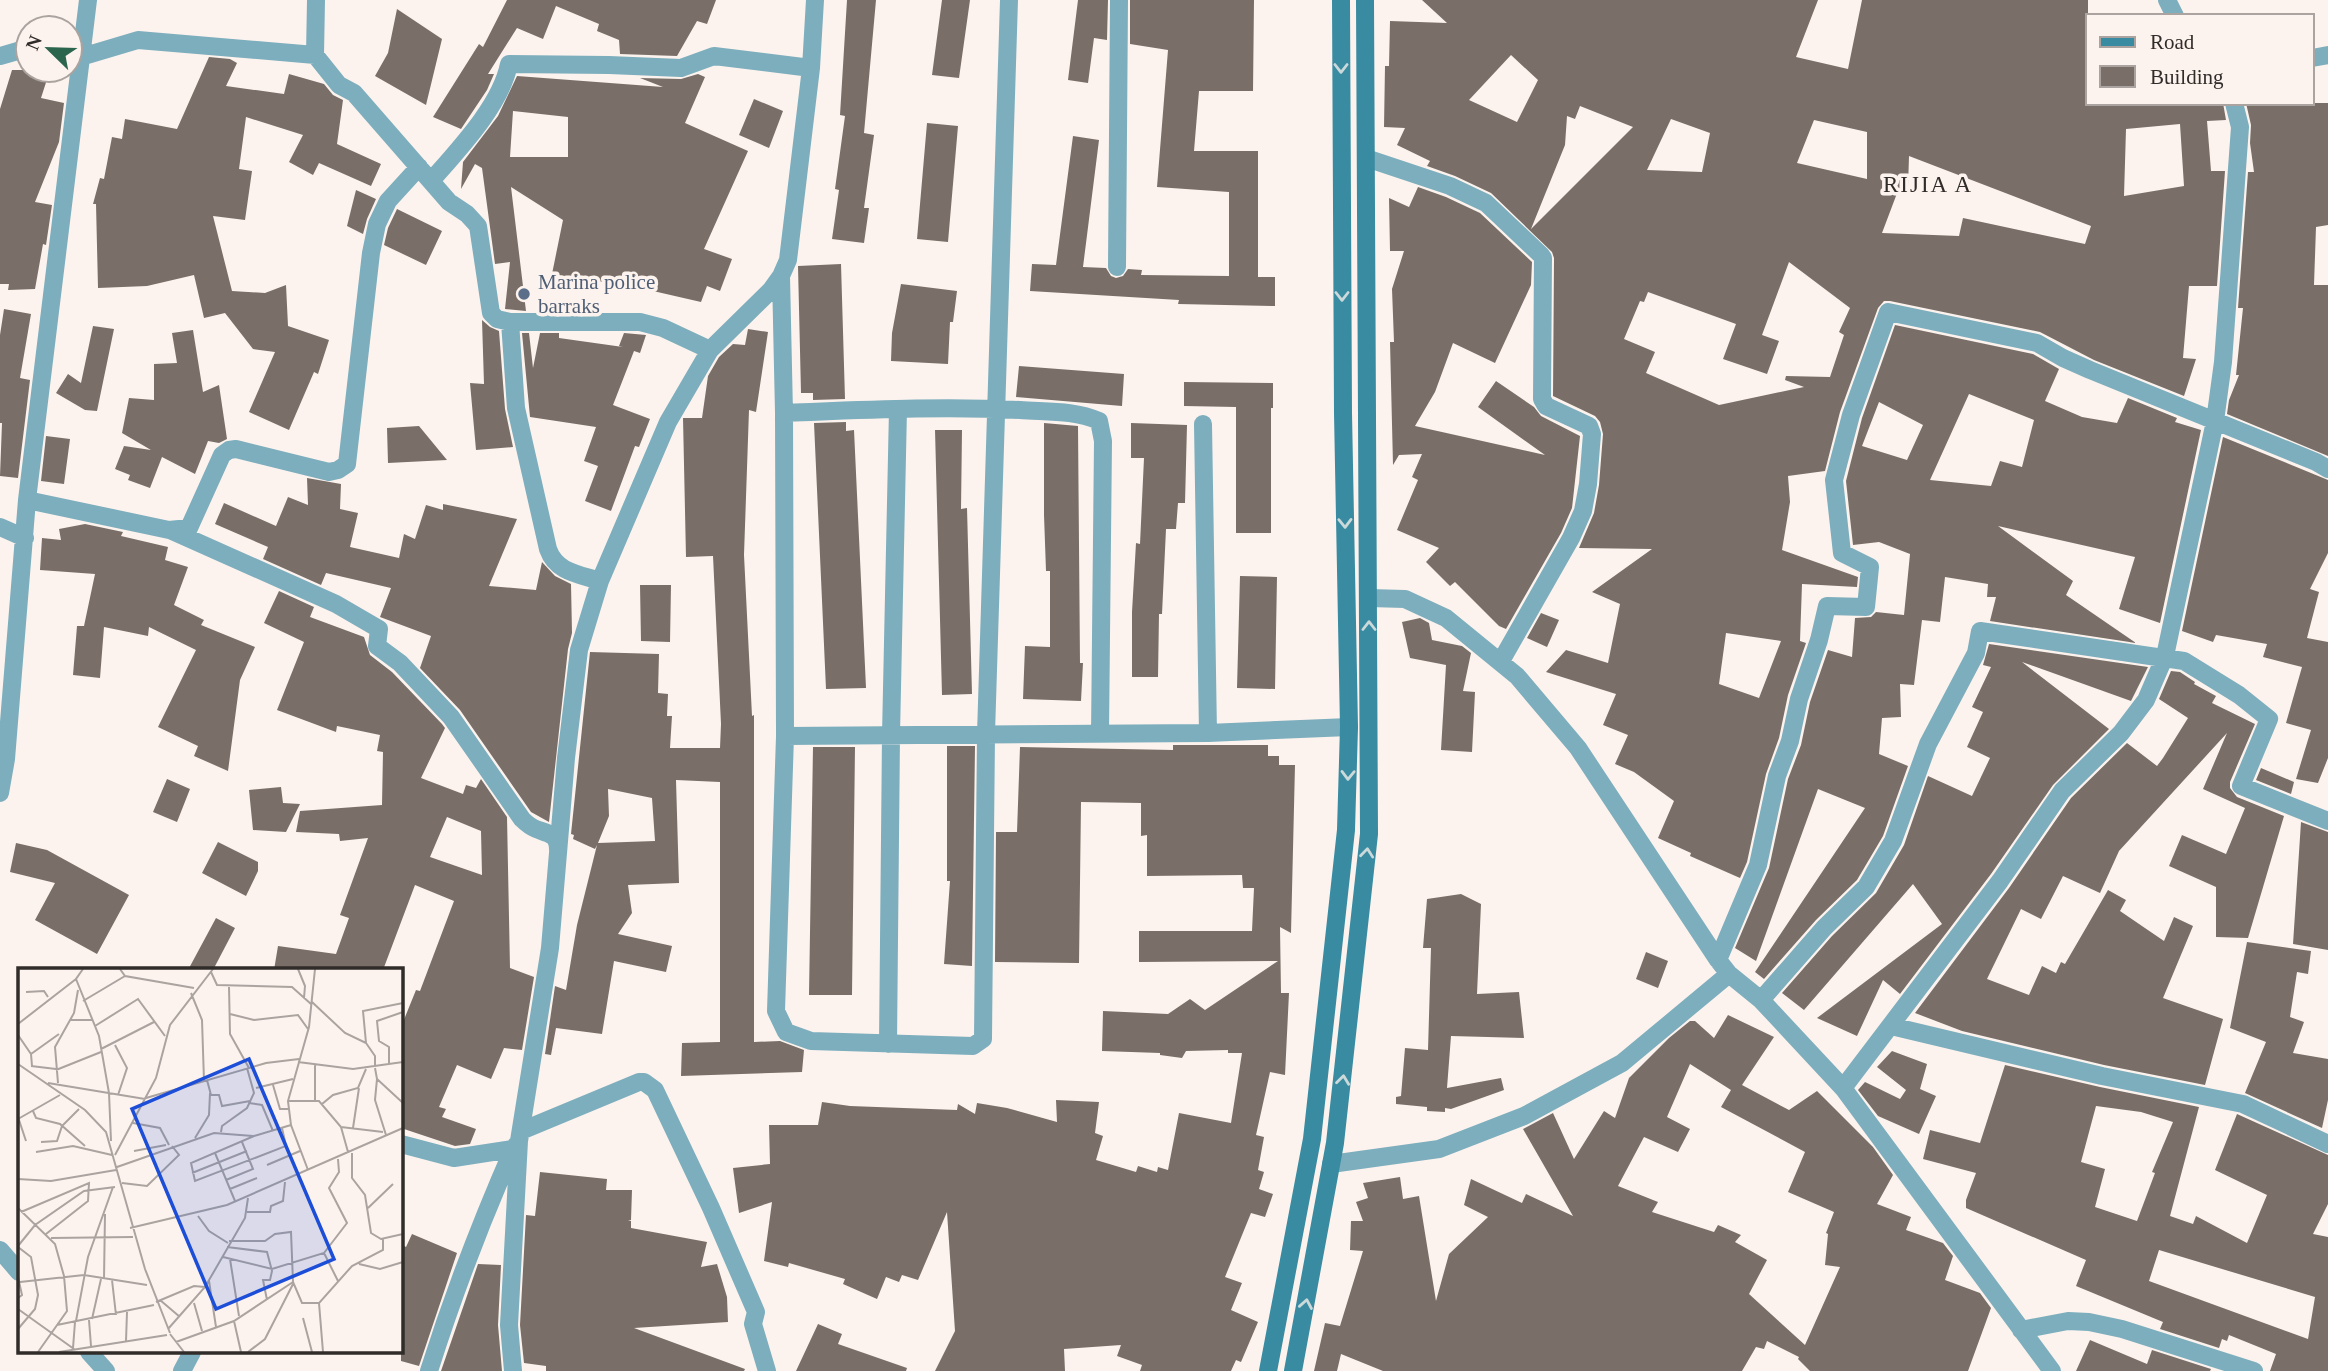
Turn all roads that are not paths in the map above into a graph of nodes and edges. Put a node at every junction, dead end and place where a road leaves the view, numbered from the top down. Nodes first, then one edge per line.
1 (316, 0) edge
2 (815, 0) edge
3 (1009, 0) edge
4 (1119, 0) edge
5 (1341, 0) edge
6 (1365, 0) edge
7 (315, 55) junction
8 (84, 56) edge
9 (811, 68) junction
10 (78, 84) edge
11 (2234, 105) edge
12 (1366, 158) junction
13 (419, 167) junction
14 (431, 181) junction
15 (1117, 267) dead end
16 (781, 276) junction
17 (510, 322) junction
18 (710, 350) junction
19 (898, 409) junction
20 (996, 409) junction
21 (784, 413) junction
22 (2215, 421) junction
23 (1203, 424) dead end
24 (2328, 469) edge
25 (27, 500) junction
26 (0, 527) edge
27 (169, 530) junction
28 (25, 538) junction
29 (600, 582) junction
30 (1369, 598) junction
31 (2165, 656) junction
32 (1501, 662) junction
33 (1349, 727) junction
34 (1208, 733) junction
35 (986, 734) junction
36 (1100, 734) junction
37 (891, 735) junction
38 (785, 736) junction
39 (0, 793) edge
40 (2328, 821) edge
41 (557, 871) junction
42 (1723, 967) junction
43 (1761, 1000) junction
44 (1891, 1026) junction
45 (888, 1044) junction
46 (1843, 1088) junction
47 (518, 1140) junction
48 (402, 1144) edge
49 (2328, 1144) edge
50 (1331, 1164) junction
51 (0, 1250) edge
52 (18, 1271) edge
53 (2021, 1330) junction
54 (91, 1354) edge
55 (191, 1354) edge
56 (106, 1371) edge
57 (182, 1371) edge
58 (429, 1371) edge
59 (513, 1371) edge
60 (767, 1371) edge
61 (1268, 1371) edge
62 (1293, 1371) edge
63 (2052, 1371) edge
64 (2254, 1371) edge

1 - 7 street
2 - 9 street
3 - 20 street
4 - 15 street
5 -> 33 main road
6 - 12 main road
7 - 8 street
7 - 13 street
9 - 14 street
9 - 16 street
10 - 25 street
11 - 22 street
12 - 30 main road
12 - 32 street
13 - 14 street
13 - 27 street
14 - 17 street
16 - 18 street
16 - 21 street
17 - 18 street
17 - 29 street
18 - 29 street
19 - 20 street
19 - 21 street
19 - 37 street
20 - 35 street
20 - 36 street
21 - 38 street
22 - 24 street
22 - 31 street
22 - 42 street
23 - 34 street
25 - 27 street
25 - 28 street
26 - 28 street
27 - 41 street
28 - 39 street
29 - 41 street
30 - 32 street
50 -> 30 main road
31 - 40 street
31 - 43 street
31 - 44 street
32 - 42 street
33 - 34 street
33 -> 61 main road
34 - 36 street
35 - 36 street
35 - 37 street
35 - 45 street
37 - 38 street
37 - 45 street
38 - 45 street
41 - 47 street
42 - 43 street
42 - 50 street
43 - 46 street
44 - 46 street
44 - 49 street
46 - 53 street
47 - 48 street
47 - 58 street
47 - 59 street
47 - 60 street
62 -> 50 main road
51 - 52 street
53 - 63 street
53 - 64 street
54 - 56 street
55 - 57 street

